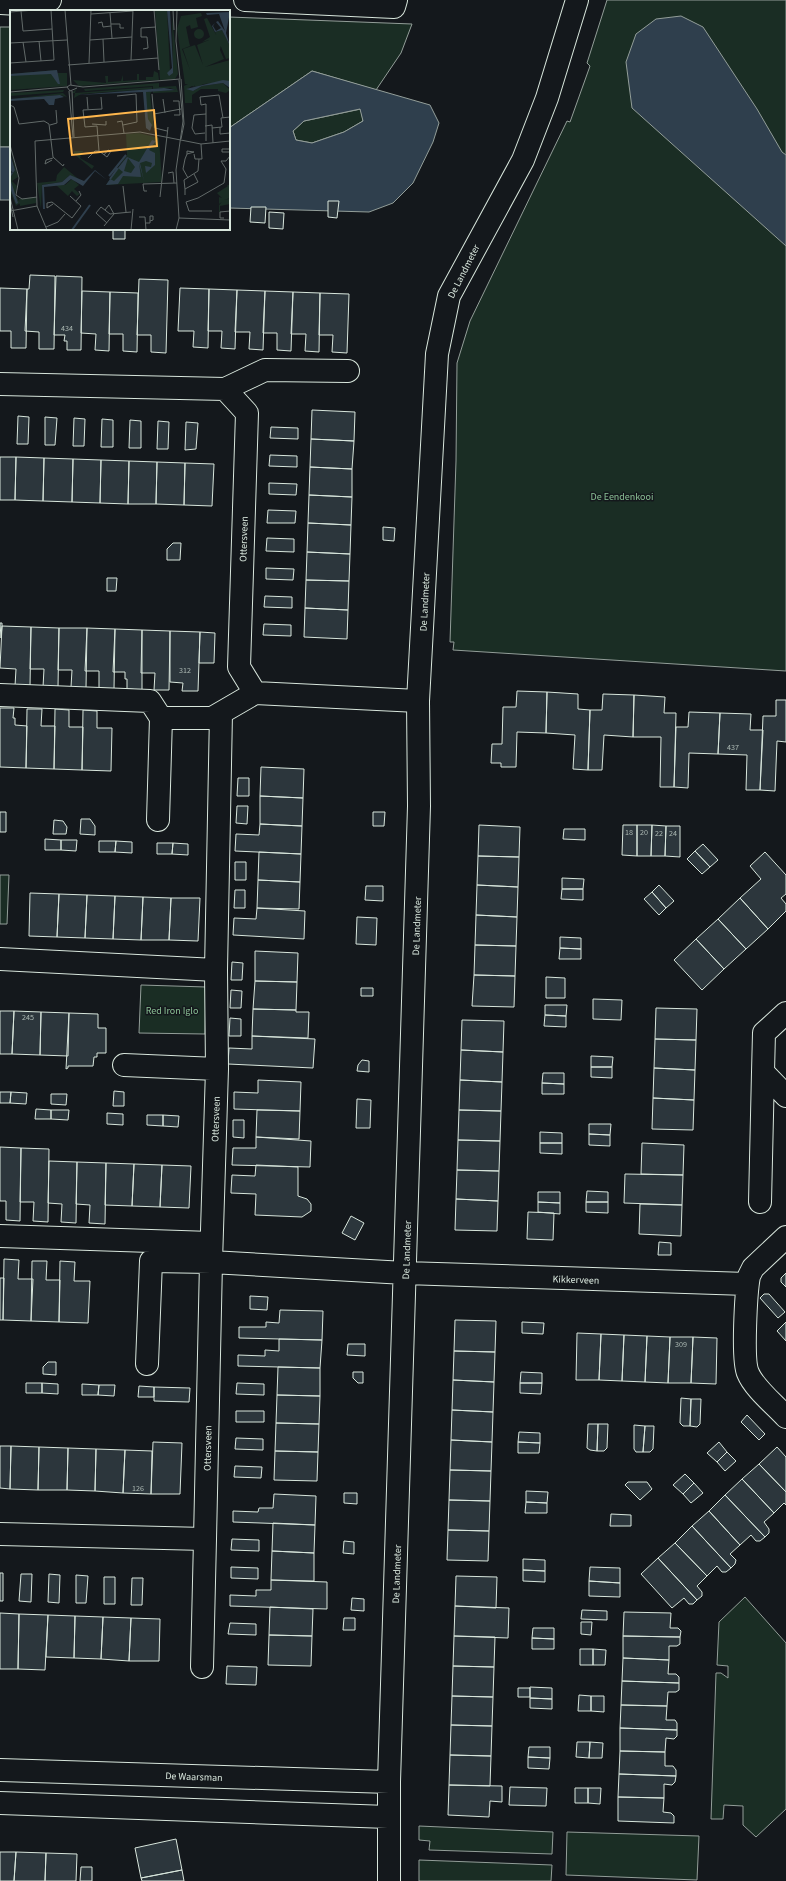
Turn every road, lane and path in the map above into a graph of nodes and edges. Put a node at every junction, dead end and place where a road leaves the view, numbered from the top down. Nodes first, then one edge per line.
1 (50, 0) edge
2 (245, 0) edge
3 (396, 0) edge
4 (577, 0) edge
5 (0, 3) edge
6 (348, 371) dead end
7 (0, 384) edge
8 (225, 389) junction
9 (255, 693) junction
10 (0, 694) edge
11 (418, 701) junction
12 (221, 713) junction
13 (161, 718) junction
14 (158, 820) dead end
15 (0, 959) edge
16 (216, 970) junction
17 (786, 1013) edge
18 (124, 1065) dead end
19 (217, 1069) junction
20 (763, 1072) junction
21 (786, 1096) edge
22 (760, 1202) dead end
23 (0, 1236) edge
24 (786, 1237) edge
25 (211, 1253) junction
26 (405, 1273) junction
27 (747, 1284) junction
28 (147, 1364) dead end
29 (786, 1417) edge
30 (0, 1534) edge
31 (205, 1539) junction
32 (202, 1667) dead end
33 (0, 1770) edge
34 (389, 1782) junction
35 (0, 1803) edge
36 (388, 1817) junction
37 (389, 1881) edge

1 - 5 street
2 - 3 street
4 - 11 street, De Landmeter
6 - 8 street
7 - 8 street
8 - 9 street, Ottersveen
9 - 11 street
9 - 12 street
10 - 13 street
11 - 26 street, De Landmeter
12 - 13 street
12 - 16 street, Ottersveen
13 - 14 street
15 - 16 street
16 - 19 street, Ottersveen
17 - 20 street
18 - 19 street
19 - 25 street, Ottersveen
20 - 21 street
20 - 22 street
23 - 25 street
24 - 27 street
25 - 26 street
25 - 28 street
25 - 31 street, Ottersveen
26 - 27 street, Kikkerveen
26 - 34 street, De Landmeter
27 - 29 street
30 - 31 street
31 - 32 street, Ottersveen
33 - 34 street, De Waarsman
34 - 36 street, De Landmeter
35 - 36 street
36 - 37 street, De Landmeter

